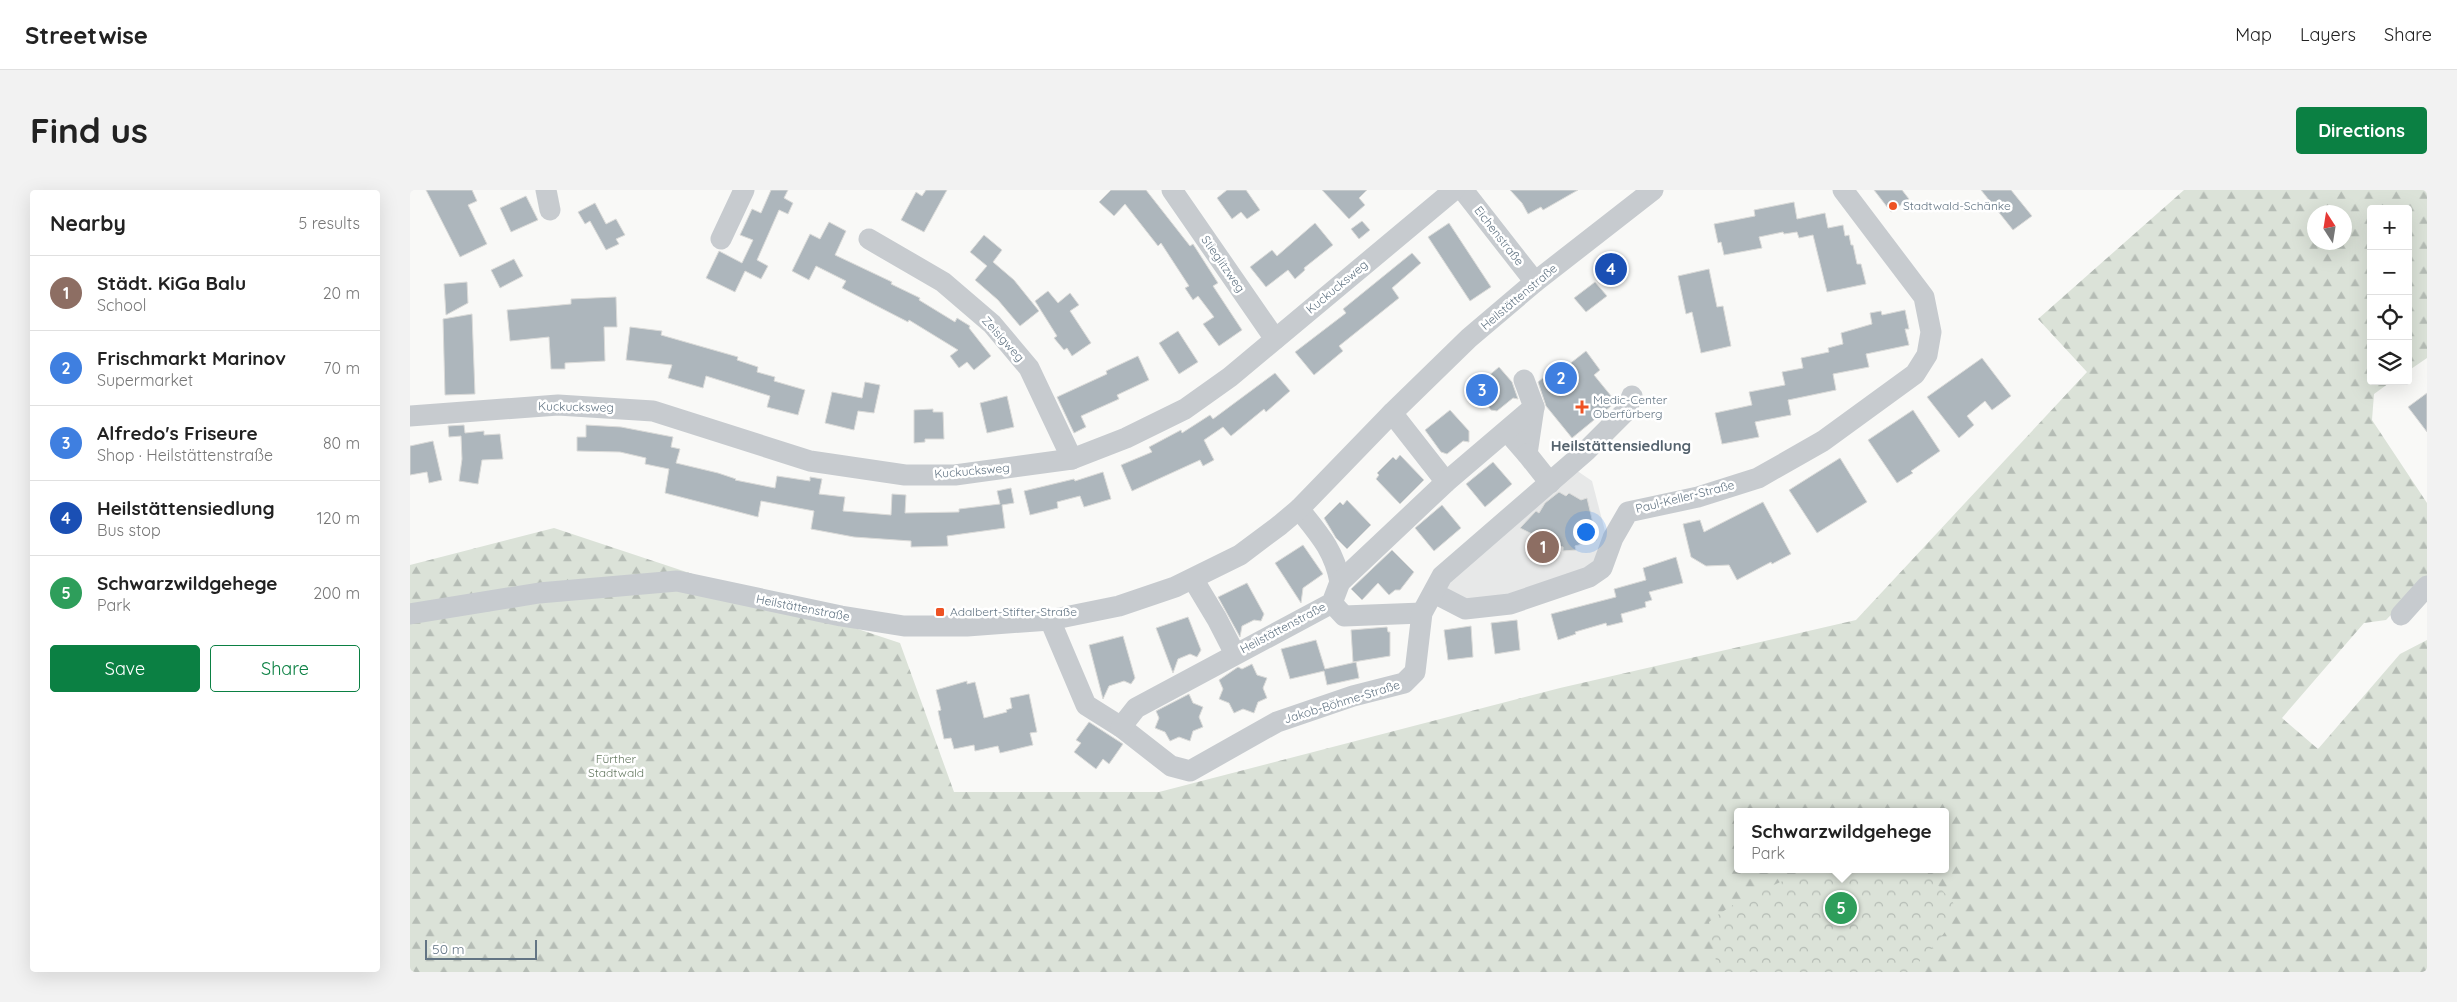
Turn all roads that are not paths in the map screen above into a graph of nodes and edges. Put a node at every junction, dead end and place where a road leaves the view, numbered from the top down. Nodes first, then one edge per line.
1 (744, 190) edge
2 (1172, 190) edge
3 (1454, 190) edge
4 (1463, 190) edge
5 (1653, 190) edge
6 (1843, 190) edge
7 (721, 239) dead end
8 (869, 239) dead end
9 (1535, 282) junction
10 (1275, 339) junction
11 (1524, 380) dead end
12 (1632, 396) dead end
13 (1534, 407) junction
14 (1392, 413) junction
15 (410, 416) edge
16 (1507, 431) junction
17 (1527, 454) junction
18 (1072, 459) junction
19 (1446, 482) junction
20 (1550, 483) junction
21 (1298, 510) junction
22 (1193, 580) junction
23 (1340, 582) junction
24 (2427, 586) edge
25 (1434, 593) junction
26 (1332, 603) junction
27 (1422, 613) junction
28 (410, 614) edge
29 (2401, 615) dead end
30 (1050, 620) junction
31 (1234, 654) junction
32 (1121, 727) junction

1 - 7 street
2 - 10 street, Stieglitzweg
3 - 10 street, Kuckucksweg
4 - 9 street, Eichenstraße
5 - 9 street, Heilstättenstraße
6 - 25 street, Paul-Keller-Straße
8 - 18 street, Zeisigweg
9 - 14 street, Heilstättenstraße
10 - 18 street, Kuckucksweg
11 - 13 street
12 - 20 street, Jakob-Böhme-Straße
13 - 16 street, Heilstättenstraße
13 - 17 street
14 - 19 street
14 - 21 street, Heilstättenstraße
15 - 18 street, Kuckucksweg
16 - 17 street
16 - 19 street, Heilstättenstraße
17 - 20 street
19 - 23 street, Heilstättenstraße
20 - 25 street, Jakob-Böhme-Straße
21 - 22 street, Heilstättenstraße
21 - 23 street
22 - 30 street, Heilstättenstraße
22 - 31 street, Heilstättenstraße
23 - 26 street, Heilstättenstraße
24 - 29 street
25 - 27 street, Jakob-Böhme-Straße
26 - 27 street, Heilstättenstraße
26 - 31 street, Heilstättenstraße
27 - 32 street, Jakob-Böhme-Straße
28 - 30 street, Heilstättenstraße
30 - 32 street, Jakob-Böhme-Straße
31 - 32 street, Heilstättenstraße

